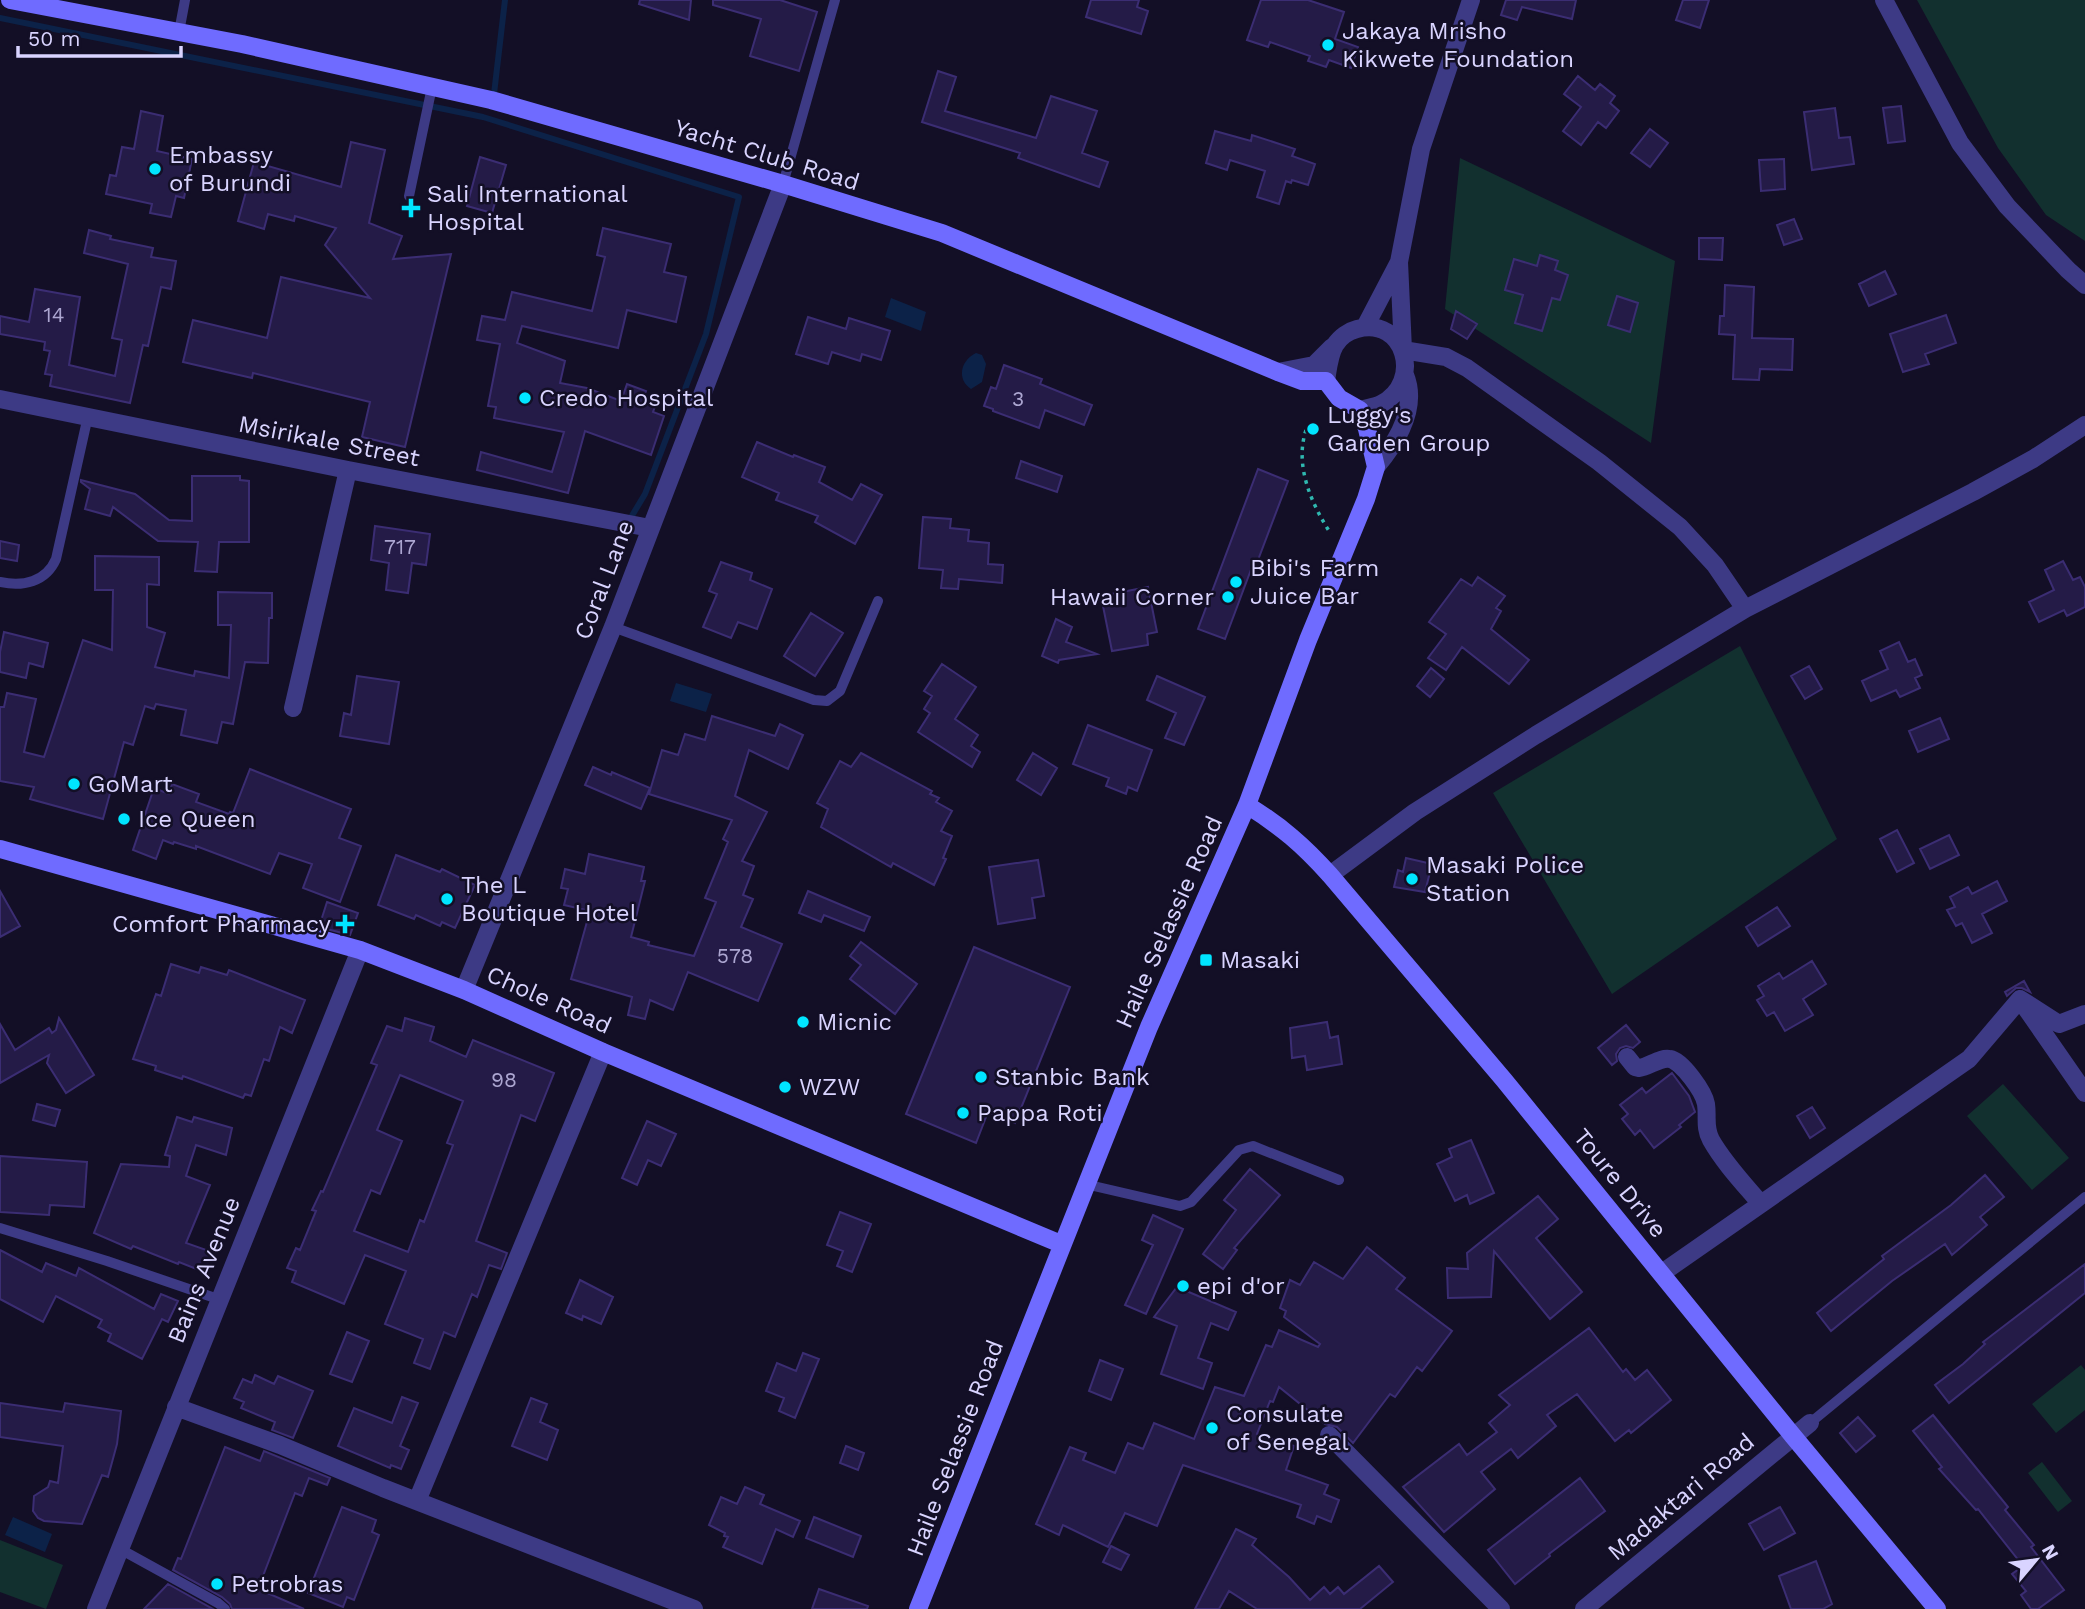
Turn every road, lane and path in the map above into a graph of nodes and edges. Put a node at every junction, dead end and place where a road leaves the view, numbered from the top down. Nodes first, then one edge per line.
1 (10, 0) edge
2 (185, 0) edge
3 (835, 0) edge
4 (1471, 0) edge
5 (1884, 0) edge
6 (179, 32) junction
7 (432, 87) junction
8 (783, 184) junction
9 (410, 196) dead end
10 (1399, 262) junction
11 (2085, 285) edge
12 (1365, 327) junction
13 (1336, 343) junction
14 (1403, 350) junction
15 (1278, 372) junction
16 (1405, 374) junction
17 (1326, 381) junction
18 (0, 399) edge
19 (1360, 410) junction
20 (88, 416) junction
21 (2085, 425) edge
22 (1306, 430) dead end
23 (1376, 467) junction
24 (348, 470) junction
25 (650, 528) junction
26 (1344, 553) junction
27 (0, 582) edge
28 (878, 601) dead end
29 (1745, 609) junction
30 (613, 627) junction
31 (293, 708) dead end
32 (1247, 805) junction
33 (0, 849) edge
34 (1329, 875) junction
35 (360, 950) junction
36 (464, 990) junction
37 (2020, 999) junction
38 (2085, 1014) edge
39 (603, 1052) junction
40 (1627, 1057) dead end
41 (2085, 1093) edge
42 (1339, 1180) dead end
43 (1084, 1184) junction
44 (2085, 1197) edge
45 (1761, 1204) junction
46 (0, 1228) edge
47 (1061, 1244) junction
48 (1662, 1273) junction
49 (218, 1299) junction
50 (176, 1407) junction
51 (1810, 1423) joint
52 (1329, 1435) dead end
53 (1793, 1436) junction
54 (417, 1501) junction
55 (120, 1549) junction
56 (96, 1609) edge
57 (225, 1609) edge
58 (694, 1609) edge
59 (918, 1609) edge
60 (1501, 1609) edge
61 (1584, 1609) edge
62 (1937, 1609) edge

1 - 6 street, Yacht Club Road
2 - 6 lane
3 - 8 lane
4 - 10 street
5 - 11 street
6 - 7 street, Yacht Club Road
7 - 8 street, Yacht Club Road
7 - 9 lane
8 - 15 street, Yacht Club Road
8 - 25 street, Coral Lane
10 - 12 street
10 - 14 street
12 - 13 street
12 - 14 street
13 - 15 street
13 - 17 street
14 - 16 street
14 - 29 street
15 - 17 street, Yacht Club Road
16 - 19 street
16 - 23 street
17 - 19 street
18 - 20 street, Msirikale Street
19 - 23 street
20 - 24 street, Msirikale Street
20 - 27 lane
21 - 29 street
22 - 26 path
23 - 26 street, Haile Selassie Road
24 - 25 street, Msirikale Street
24 - 31 street
25 - 30 street, Coral Lane
26 - 32 street, Haile Selassie Road
28 - 30 lane
29 - 34 street
30 - 36 street, Coral Lane
32 - 34 street, Toure Drive
32 - 43 street, Haile Selassie Road
33 - 35 street, Chole Road
34 - 48 street, Toure Drive
35 - 36 street, Chole Road
35 - 49 street, Bains Avenue
36 - 39 street, Chole Road
37 - 38 street
37 - 41 street
37 - 45 street
39 - 47 street, Chole Road
39 - 54 street
40 - 45 street
42 - 43 lane
43 - 47 street, Haile Selassie Road
44 - 51 lane
45 - 48 street
46 - 49 lane
47 - 59 street, Haile Selassie Road
48 - 53 street, Toure Drive
49 - 50 street, Bains Avenue
50 - 54 street
50 - 55 street, Bains Avenue
51 - 53 street, Madaktari Road
52 - 60 street
53 - 61 street, Madaktari Road
53 - 62 street, Toure Drive
54 - 58 street
55 - 56 street, Bains Avenue
55 - 57 lane

